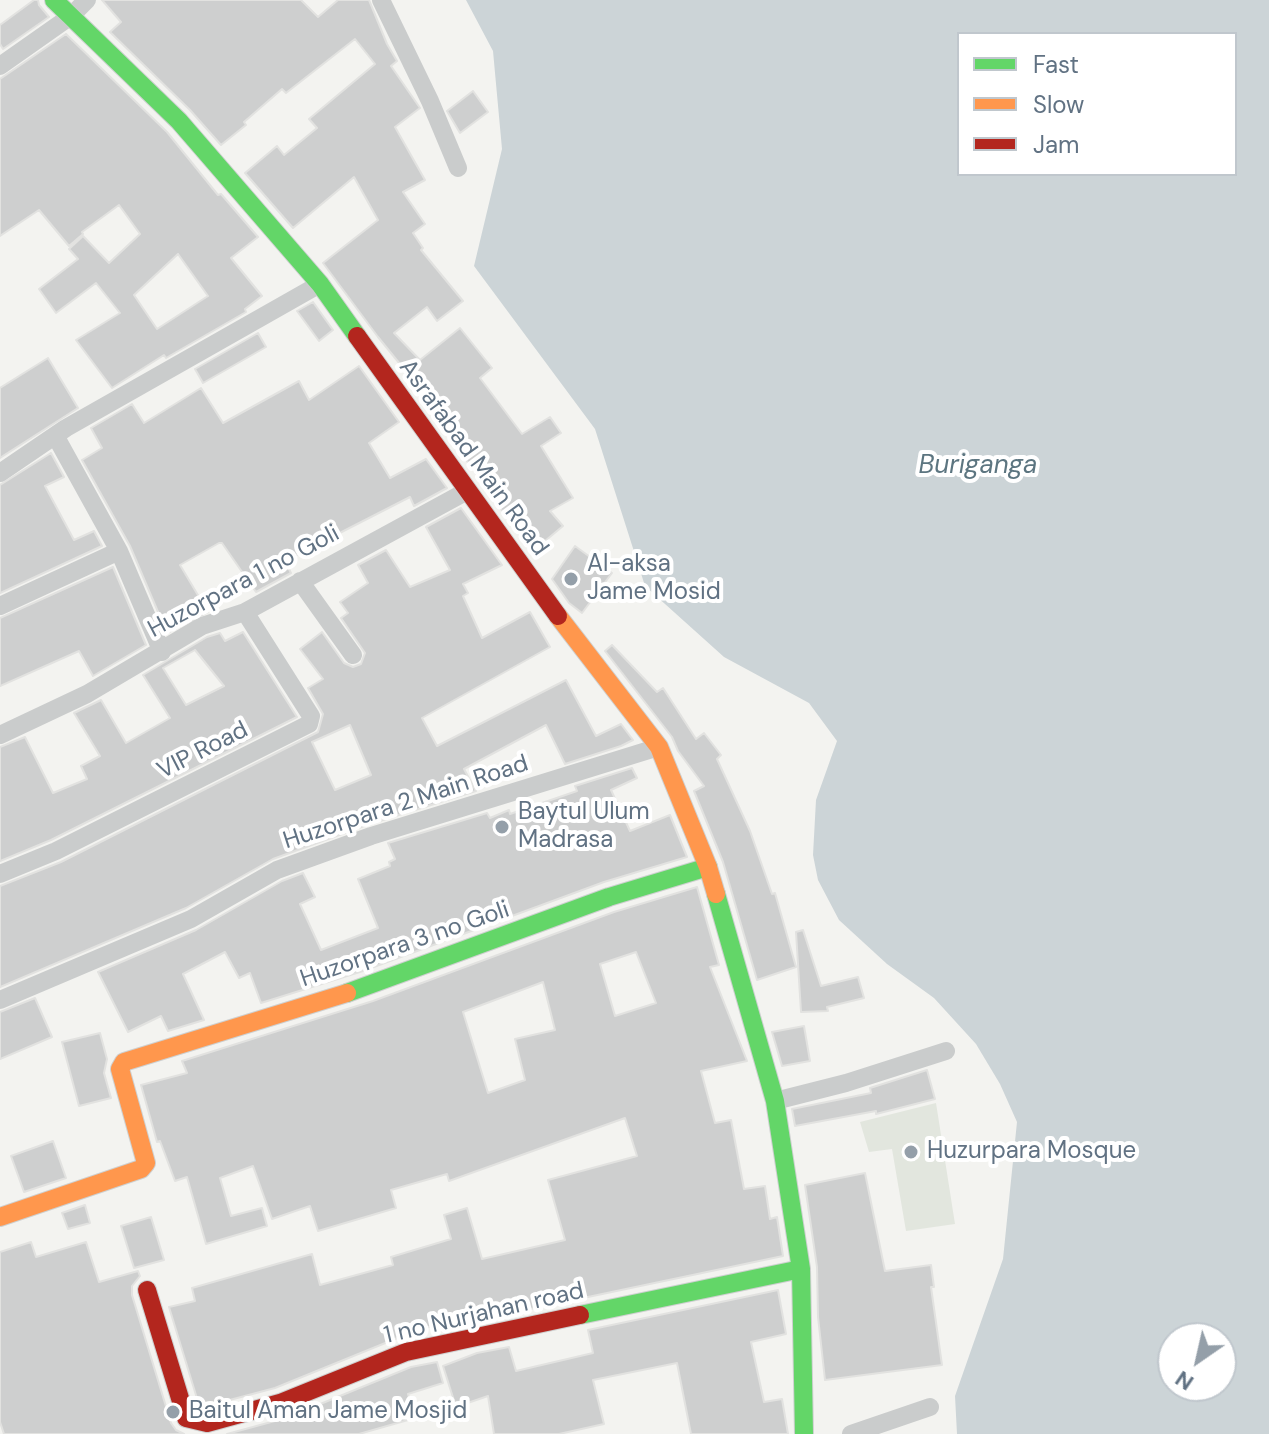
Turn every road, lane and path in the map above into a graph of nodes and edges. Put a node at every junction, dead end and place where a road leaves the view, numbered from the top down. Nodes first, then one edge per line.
1 (54, 0) edge
2 (87, 0) edge
3 (381, 0) edge
4 (71, 16) junction
5 (0, 66) edge
6 (458, 168) dead end
7 (320, 284) junction
8 (56, 437) junction
9 (0, 473) edge
10 (467, 491) junction
11 (119, 551) junction
12 (300, 581) junction
13 (0, 606) edge
14 (245, 612) junction
15 (162, 652) junction
16 (353, 655) dead end
17 (0, 735) edge
18 (659, 747) junction
19 (708, 867) junction
20 (0, 874) edge
21 (0, 1000) edge
22 (946, 1051) dead end
23 (775, 1101) junction
24 (0, 1217) edge
25 (801, 1269) junction
26 (147, 1290) dead end
27 (930, 1407) dead end
28 (804, 1434) edge
29 (851, 1434) edge

1 - 4 street, Asrafabad Main Road
2 - 4 street
3 - 6 street
4 - 5 street
4 - 7 street, Asrafabad Main Road
7 - 8 street
7 - 10 street, Asrafabad Main Road
8 - 9 street
8 - 11 street
10 - 12 street, Huzorpara 1 no Goli
10 - 18 street, Asrafabad Main Road
11 - 13 street
11 - 15 street
12 - 14 street, Huzorpara 1 no Goli
12 - 16 street
14 - 15 street, Huzorpara 1 no Goli
14 - 20 street, VIP Road
15 - 17 street, Huzorpara 1 no Goli
18 - 19 street, Asrafabad Main Road
18 - 21 street, Huzorpara 2 Main Road
19 - 23 street, Asrafabad Main Road
19 - 24 street, Huzorpara 3 no Goli
22 - 23 street
23 - 25 street, Asrafabad Main Road
25 - 26 street, 1 no Nurjahan road
25 - 28 street, Asrafabad Main Road
27 - 29 street

